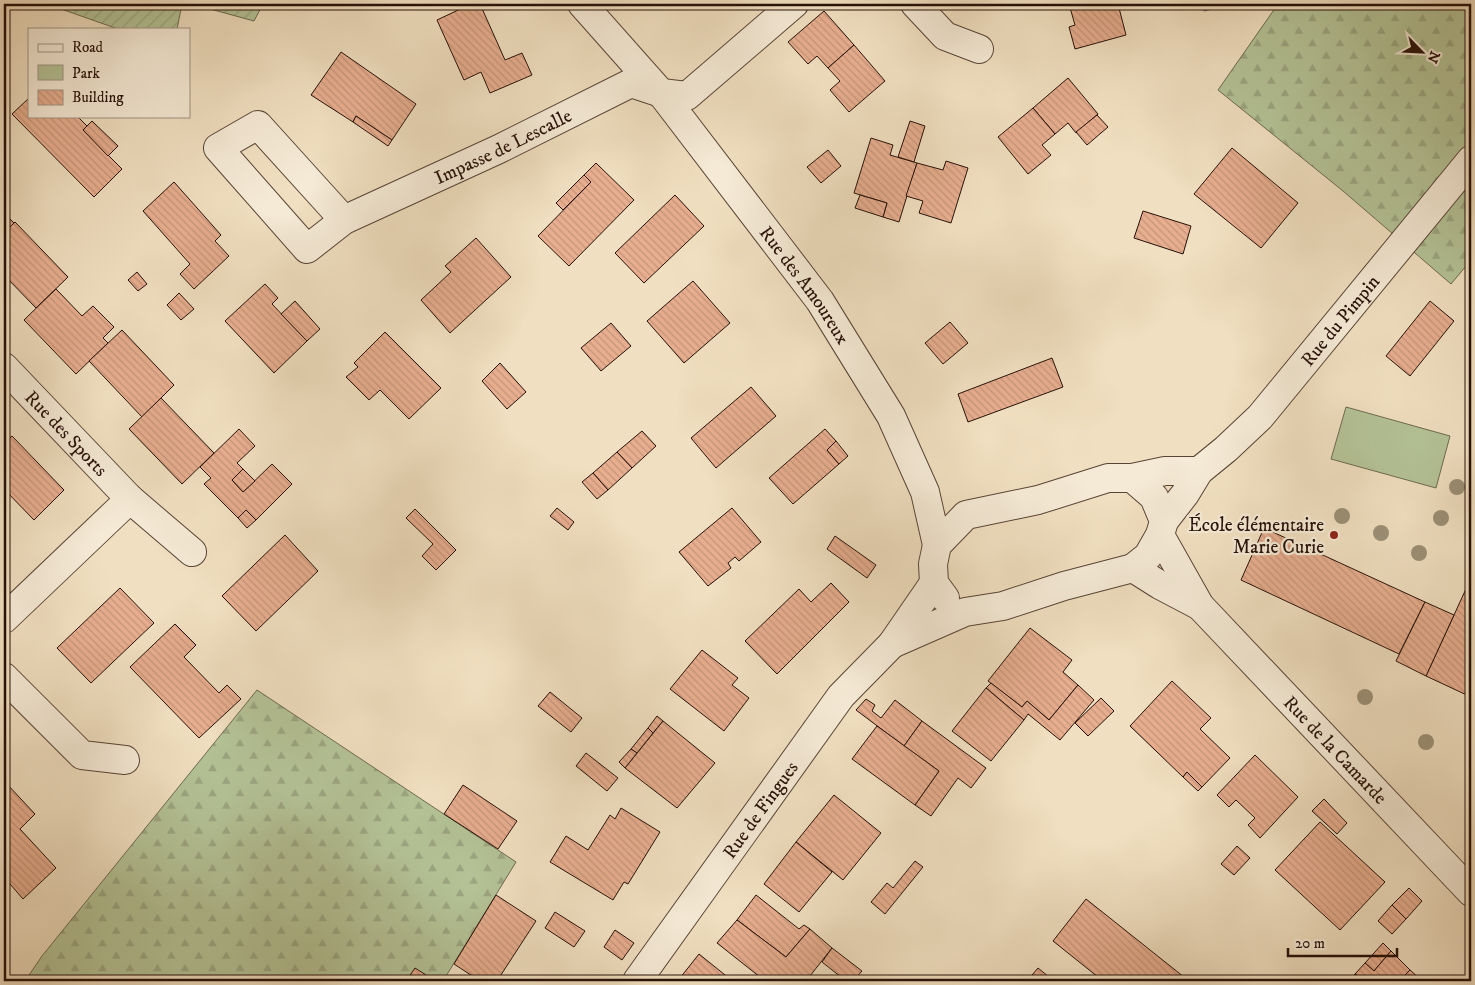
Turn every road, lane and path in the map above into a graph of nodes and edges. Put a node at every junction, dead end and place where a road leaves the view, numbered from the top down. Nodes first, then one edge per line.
1 (582, 4) edge
2 (794, 4) edge
3 (915, 4) edge
4 (979, 49) dead end
5 (661, 93) junction
6 (1471, 160) edge
7 (344, 220) junction
8 (4, 367) edge
9 (1199, 471) junction
10 (1132, 478) junction
11 (926, 492) junction
12 (130, 499) junction
13 (966, 515) junction
14 (1162, 528) junction
15 (937, 545) junction
16 (192, 552) dead end
17 (1133, 568) junction
18 (934, 583) junction
19 (1200, 606) junction
20 (965, 612) junction
21 (4, 619) edge
22 (892, 644) junction
23 (4, 677) edge
24 (125, 760) dead end
25 (1471, 892) edge
26 (637, 981) edge

1 - 5 street, Rue des Amoureux
2 - 5 street, Impasse de Lescalle
3 - 4 street
5 - 7 street, Impasse de Lescalle
5 - 11 street, Rue des Amoureux
6 - 9 street, Rue du Pimpin
7 - 7 street, Impasse de Lescalle
8 - 12 street, Rue des Sports
9 - 10 street
9 - 14 street, Rue du Pimpin
10 - 13 street
10 - 14 street, Rue de la Camarde
11 - 13 street
11 - 15 street, Rue des Amoureux
12 - 16 street, Rue des Sports
12 - 21 street
13 - 15 street
14 - 17 street, Rue du Pimpin
14 - 19 street, Rue de la Camarde
15 - 18 street
17 - 19 street, Rue de la Camarde
17 - 20 street, Rue de Fingues
18 - 20 street
18 - 22 street, Rue de Fingues
19 - 25 street, Rue de la Camarde
20 - 22 street, Rue de Fingues
22 - 26 street, Rue de Fingues
23 - 24 street

